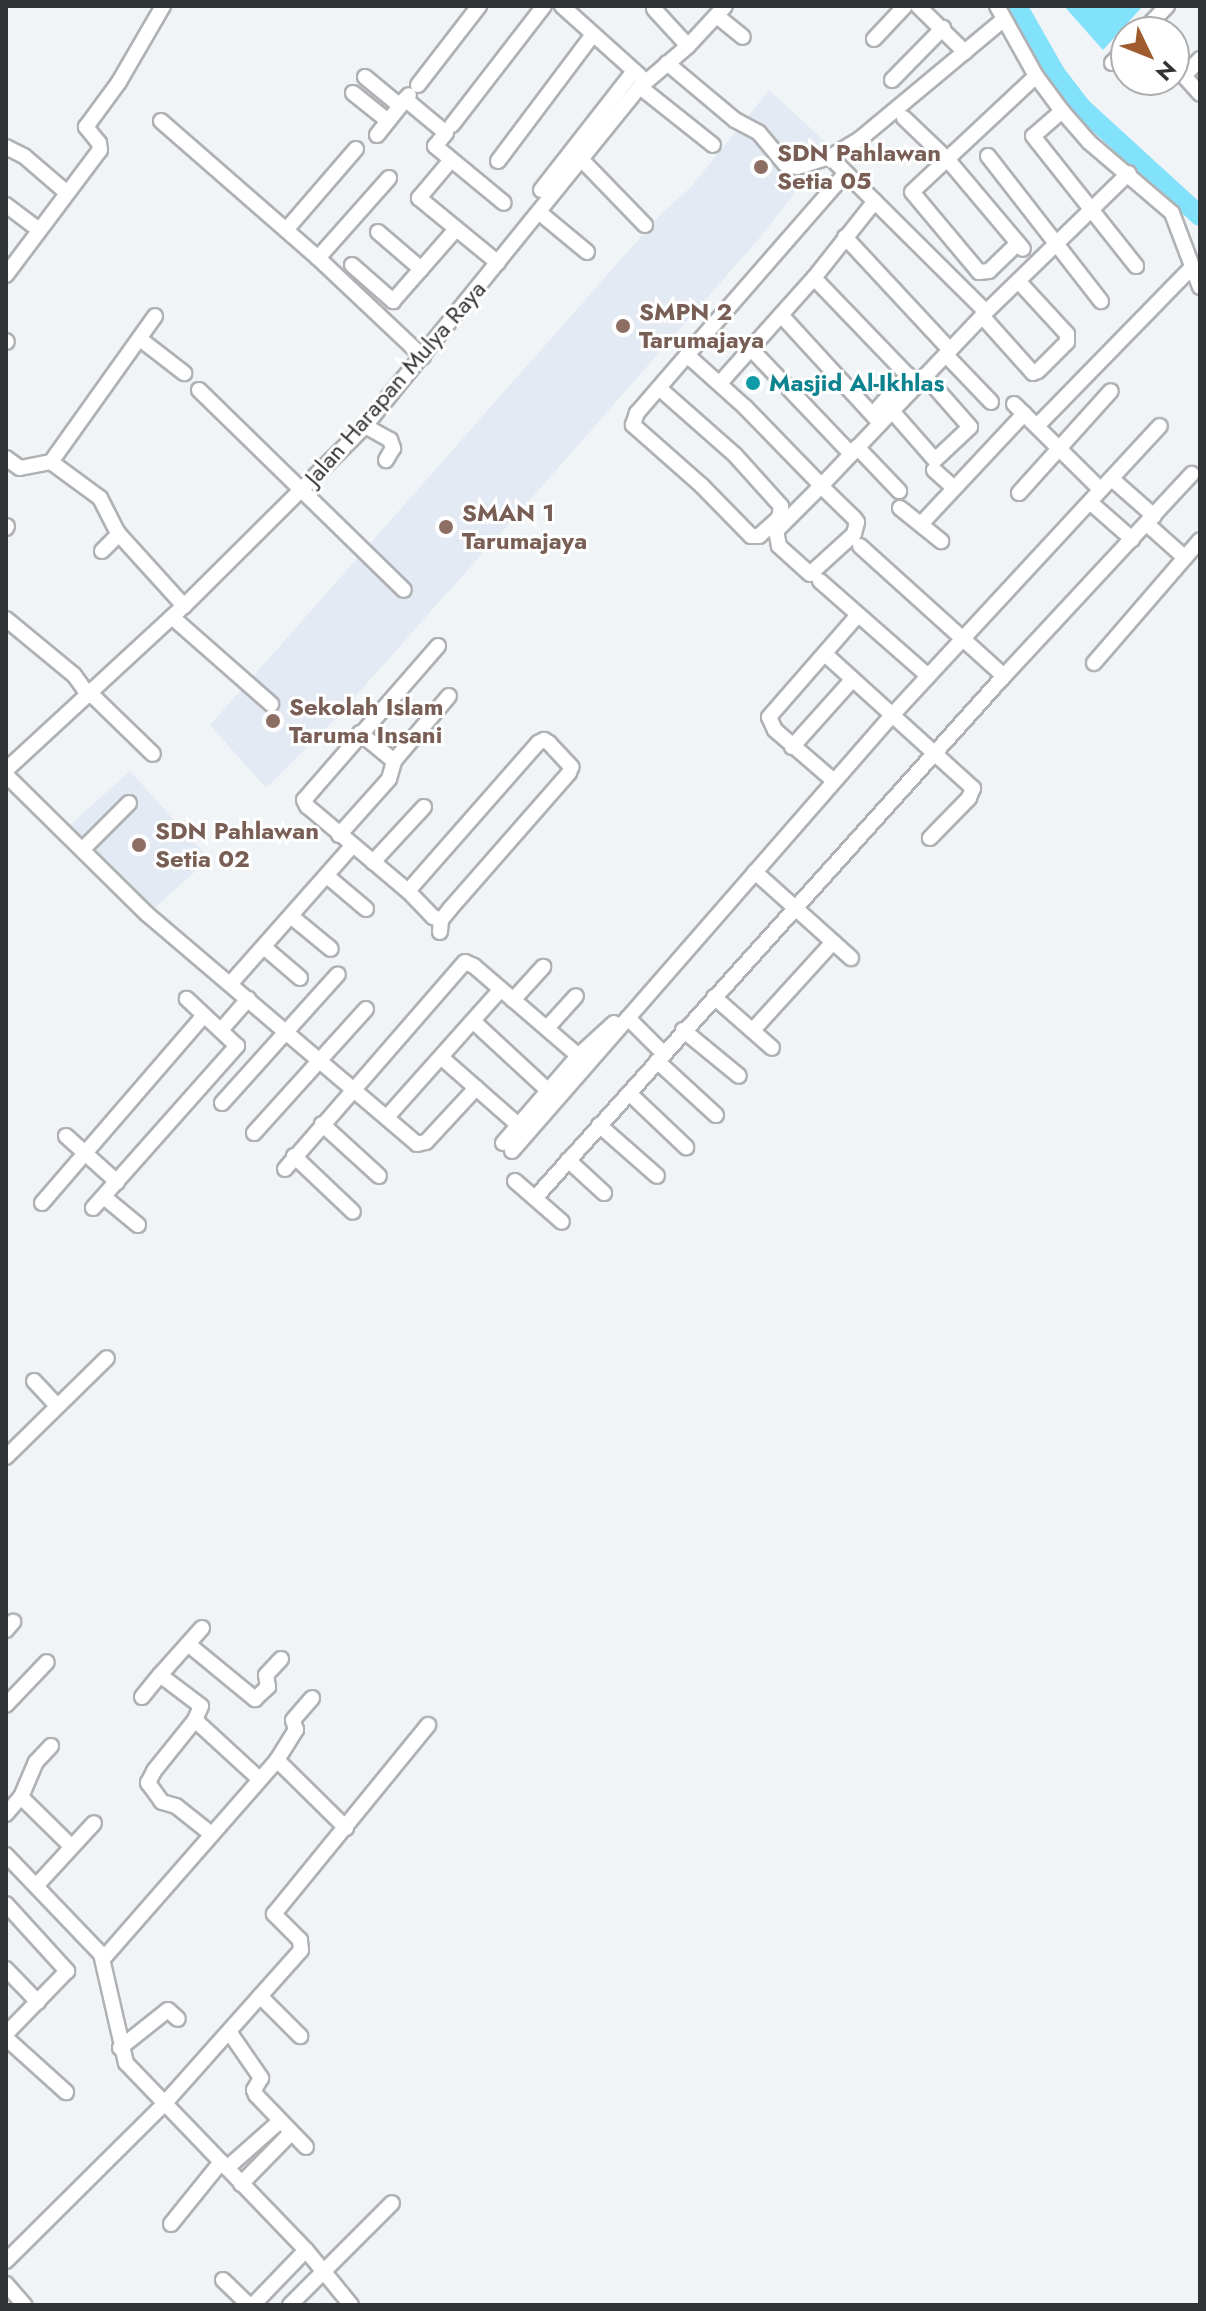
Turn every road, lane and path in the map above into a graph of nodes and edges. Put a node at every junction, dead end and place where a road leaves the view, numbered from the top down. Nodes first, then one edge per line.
1 (163, 6) edge
2 (479, 6) edge
3 (544, 6) edge
4 (562, 6) edge
5 (905, 6) edge
6 (918, 6) edge
7 (654, 9) dead end
8 (721, 11) edge
9 (1001, 13) edge
10 (943, 28) junction
11 (592, 36) junction
12 (743, 37) dead end
13 (874, 39) dead end
14 (688, 46) junction
15 (965, 52) junction
16 (1200, 59) edge
17 (667, 63) junction
18 (634, 71) junction
19 (1036, 76) junction
20 (365, 77) dead end
21 (892, 80) dead end
22 (643, 84) junction
23 (353, 93) dead end
24 (1200, 94) edge
25 (409, 95) junction
26 (1062, 111) junction
27 (904, 118) dead end
28 (161, 121) dead end
29 (388, 121) junction
30 (452, 125) dead end
31 (377, 135) dead end
32 (713, 145) dead end
33 (6, 147) edge
34 (356, 149) dead end
35 (988, 156) dead end
36 (830, 157) junction
37 (581, 159) junction
38 (451, 160) junction
39 (948, 160) junction
40 (498, 161) dead end
41 (1129, 173) junction
42 (845, 174) junction
43 (389, 178) dead end
44 (541, 190) dead end
45 (67, 193) junction
46 (875, 201) junction
47 (504, 203) dead end
48 (6, 205) edge
49 (1091, 208) junction
50 (540, 213) junction
51 (645, 225) dead end
52 (38, 229) junction
53 (456, 229) junction
54 (286, 230) junction
55 (378, 232) dead end
56 (845, 237) junction
57 (1058, 242) junction
58 (587, 252) dead end
59 (318, 258) junction
60 (498, 263) junction
61 (352, 265) dead end
62 (1136, 266) dead end
63 (1191, 268) junction
64 (421, 269) junction
65 (6, 275) edge
66 (814, 278) junction
67 (1019, 282) junction
68 (1200, 287) edge
69 (1101, 301) dead end
70 (984, 314) junction
71 (781, 315) junction
72 (155, 316) dead end
73 (140, 339) junction
74 (752, 350) junction
75 (948, 353) junction
76 (687, 355) junction
77 (423, 357) junction
78 (184, 373) dead end
79 (917, 379) junction
80 (720, 383) junction
81 (659, 388) junction
82 (199, 390) dead end
83 (1111, 391) dead end
84 (991, 402) dead end
85 (892, 411) junction
86 (877, 418) junction
87 (365, 426) junction
88 (1037, 426) junction
89 (1160, 426) dead end
90 (851, 449) junction
91 (1061, 449) junction
92 (6, 458) edge
93 (386, 460) dead end
94 (51, 462) junction
95 (934, 470) dead end
96 (1192, 474) dead end
97 (1112, 479) junction
98 (818, 482) junction
99 (954, 488) junction
100 (303, 489) junction
101 (1101, 490) junction
102 (899, 491) dead end
103 (1019, 493) dead end
104 (1091, 503) junction
105 (900, 508) dead end
106 (1150, 520) junction
107 (921, 524) junction
108 (119, 534) junction
109 (1132, 539) junction
110 (1200, 540) edge
111 (941, 541) dead end
112 (860, 546) dead end
113 (102, 551) dead end
114 (1184, 557) junction
115 (820, 581) dead end
116 (404, 590) dead end
117 (184, 606) junction
118 (858, 615) junction
119 (172, 617) junction
120 (6, 619) edge
121 (963, 639) junction
122 (438, 646) dead end
123 (825, 654) junction
124 (1094, 663) dead end
125 (928, 676) junction
126 (1004, 676) junction
127 (853, 679) junction
128 (90, 695) junction
129 (449, 696) dead end
130 (271, 704) dead end
131 (894, 713) junction
132 (360, 733) junction
133 (792, 747) junction
134 (937, 753) junction
135 (153, 754) dead end
136 (394, 761) junction
137 (6, 773) edge
138 (834, 781) junction
139 (129, 803) dead end
140 (424, 807) dead end
141 (339, 835) junction
142 (930, 838) dead end
143 (352, 846) junction
144 (83, 849) junction
145 (373, 862) junction
146 (755, 872) junction
147 (327, 876) junction
148 (408, 891) junction
149 (797, 908) junction
150 (366, 909) dead end
151 (292, 917) junction
152 (833, 942) junction
153 (265, 948) junction
154 (331, 949) dead end
155 (851, 958) dead end
156 (543, 967) dead end
157 (338, 974) dead end
158 (300, 978) dead end
159 (231, 983) junction
160 (501, 989) junction
161 (576, 996) dead end
162 (714, 997) junction
163 (187, 999) dead end
164 (248, 999) junction
165 (513, 1000) junction
166 (366, 1009) dead end
167 (204, 1015) junction
168 (474, 1022) junction
169 (624, 1022) junction
170 (547, 1028) junction
171 (222, 1029) junction
172 (683, 1030) junction
173 (753, 1030) junction
174 (288, 1032) junction
175 (772, 1048) dead end
176 (660, 1057) junction
177 (442, 1058) junction
178 (319, 1060) junction
179 (583, 1060) junction
180 (739, 1076) dead end
181 (476, 1088) junction
182 (352, 1090) junction
183 (629, 1093) junction
184 (553, 1096) junction
185 (222, 1103) dead end
186 (716, 1115) dead end
187 (387, 1117) junction
188 (322, 1124) junction
189 (599, 1125) junction
190 (524, 1130) junction
191 (254, 1133) dead end
192 (66, 1136) dead end
193 (508, 1147) dead end
194 (686, 1147) dead end
195 (83, 1153) junction
196 (568, 1160) junction
197 (379, 1176) dead end
198 (657, 1176) dead end
199 (515, 1181) dead end
200 (117, 1182) junction
201 (604, 1193) dead end
202 (535, 1198) junction
203 (42, 1203) dead end
204 (353, 1212) dead end
205 (562, 1222) dead end
206 (138, 1225) dead end
207 (107, 1358) dead end
208 (34, 1381) dead end
209 (57, 1406) junction
210 (6, 1457) edge
211 (202, 1628) dead end
212 (188, 1644) junction
213 (281, 1659) dead end
214 (47, 1662) dead end
215 (160, 1675) junction
216 (142, 1697) dead end
217 (312, 1698) dead end
218 (6, 1705) edge
219 (195, 1720) junction
220 (428, 1725) dead end
221 (51, 1746) dead end
222 (277, 1760) junction
223 (258, 1778) junction
224 (21, 1797) junction
225 (6, 1814) edge
226 (94, 1823) dead end
227 (346, 1828) junction
228 (210, 1833) junction
229 (72, 1847) junction
230 (6, 1855) edge
231 (37, 1885) junction
232 (6, 1904) edge
233 (103, 1959) junction
234 (6, 1969) edge
235 (260, 1996) junction
236 (38, 2002) junction
237 (178, 2019) dead end
238 (230, 2033) junction
239 (6, 2034) edge
240 (300, 2036) dead end
241 (120, 2048) junction
242 (66, 2092) dead end
243 (164, 2104) junction
244 (279, 2122) junction
245 (291, 2133) junction
246 (306, 2147) dead end
247 (224, 2165) junction
248 (241, 2184) junction
249 (392, 2203) dead end
250 (171, 2224) dead end
251 (306, 2250) junction
252 (6, 2261) edge
253 (324, 2271) junction
254 (223, 2280) dead end
255 (6, 2284) edge
256 (302, 2293) junction
257 (24, 2305) edge
258 (251, 2305) edge
259 (290, 2305) edge
260 (313, 2305) edge
261 (351, 2305) edge

1 - 45 street
2 - 25 street
3 - 30 street
4 - 11 street
5 - 13 street
6 - 10 street
7 - 14 street
8 - 12 street
8 - 14 street, Jalan Harapan Mulya Raya
9 - 15 street
9 - 19 street
10 - 15 street
10 - 21 street
11 - 18 street
11 - 40 street
14 - 17 street, Jalan Harapan Mulya Raya
15 - 36 street
16 - 24 street
17 - 22 street, Jalan Harapan Mulya Raya
17 - 36 street
18 - 22 street
18 - 44 street
19 - 26 street
19 - 39 street
20 - 25 street
22 - 32 street
22 - 37 street, Jalan Harapan Mulya Raya
23 - 29 street
25 - 29 street
25 - 38 street
26 - 41 street
26 - 49 street
27 - 39 street
28 - 54 street
29 - 31 street
33 - 45 street
34 - 54 street
35 - 57 street
36 - 42 street
37 - 50 street, Jalan Harapan Mulya Raya
37 - 51 street
38 - 47 street
38 - 53 street
39 - 39 street
41 - 49 street
41 - 63 street
42 - 46 street
42 - 76 street
43 - 59 street
45 - 52 street
46 - 56 street
46 - 70 street
48 - 52 street
49 - 57 street
49 - 62 street
50 - 58 street
50 - 60 street, Jalan Harapan Mulya Raya
52 - 65 street
53 - 60 street
53 - 64 street
54 - 59 street
55 - 64 street
56 - 66 street
56 - 75 street
57 - 67 street
57 - 69 street
59 - 77 street
60 - 77 street, Jalan Harapan Mulya Raya
61 - 64 street
63 - 68 street
63 - 88 street
66 - 71 street
66 - 79 street
67 - 70 street
67 - 70 street
70 - 75 street
71 - 74 street
71 - 86 street
72 - 73 street
73 - 78 street
73 - 94 street
74 - 80 street
74 - 90 street
75 - 79 street
75 - 84 street
76 - 80 street
76 - 81 street
77 - 87 street, Jalan Harapan Mulya Raya
79 - 85 street
79 - 85 street
79 - 86 street
80 - 98 street
81 - 81 street
82 - 100 street
83 - 91 street
85 - 86 street
86 - 90 street
87 - 93 street
87 - 100 street, Jalan Harapan Mulya Raya
88 - 91 street
88 - 99 street
89 - 97 street
90 - 98 street
90 - 102 street
91 - 101 street
91 - 103 street
92 - 94 street
94 - 108 street
95 - 99 street
96 - 106 street
97 - 101 street
97 - 106 street
98 - 98 street
99 - 107 street
100 - 116 street
100 - 117 street, Jalan Harapan Mulya Raya
101 - 104 street
104 - 109 street
104 - 121 street
105 - 107 street
106 - 109 street
106 - 114 street
107 - 111 street
108 - 113 street
108 - 117 street
109 - 126 street
110 - 114 street
112 - 121 street
114 - 124 street
115 - 118 street
117 - 119 street, Jalan Harapan Mulya Raya
118 - 123 street
118 - 125 street
119 - 128 street, Jalan Harapan Mulya Raya
119 - 130 street
120 - 128 street
121 - 125 street
121 - 126 street
122 - 132 street
123 - 127 street
123 - 133 street
125 - 131 street
126 - 134 street
127 - 131 street
127 - 133 street
128 - 135 street
128 - 137 street, Jalan Harapan Mulya Raya
129 - 136 street
131 - 134 street
131 - 138 street
132 - 136 street
132 - 141 street
133 - 138 street
134 - 142 street
134 - 149 street
136 - 141 street
137 - 144 street
138 - 146 street
139 - 144 street
140 - 145 street
141 - 143 street
143 - 145 street
143 - 147 street
144 - 159 street
145 - 148 street
146 - 149 street
146 - 169 street
147 - 150 street
147 - 151 street
148 - 148 street
149 - 152 street
149 - 162 street
151 - 153 street
151 - 154 street
152 - 155 street
152 - 173 street
153 - 158 street
153 - 159 street
156 - 165 street
157 - 174 street
159 - 164 street
160 - 165 street
160 - 168 street
160 - 182 street
161 - 170 street
162 - 172 street
162 - 173 street
163 - 167 street
164 - 171 street
164 - 174 street
165 - 170 street
166 - 178 street
167 - 171 street
167 - 195 street
168 - 177 street
168 - 184 street
169 - 176 street
169 - 179 street
170 - 179 street
171 - 200 street
172 - 176 street
172 - 180 street
173 - 175 street
174 - 178 street
174 - 185 street
176 - 183 street
176 - 186 street
177 - 181 street
177 - 187 street
178 - 182 street
178 - 191 street
179 - 184 street
181 - 187 street
181 - 190 street
182 - 187 street
182 - 188 street
183 - 189 street
183 - 194 street
184 - 190 street
188 - 197 street
188 - 204 street
189 - 196 street
189 - 198 street
190 - 193 street
192 - 195 street
195 - 200 street
195 - 203 street
196 - 201 street
196 - 202 street
199 - 202 street
200 - 206 street
202 - 205 street
207 - 209 street
208 - 209 street
209 - 210 street
211 - 212 street
212 - 213 street
212 - 215 street
214 - 218 street
215 - 216 street
215 - 219 street
217 - 222 street
219 - 223 street
219 - 228 street
220 - 227 street
221 - 224 street
222 - 223 street
222 - 227 street
223 - 228 street
224 - 225 street
224 - 229 street
226 - 229 street
227 - 235 street
228 - 233 street
229 - 231 street
230 - 231 street
231 - 233 street
232 - 236 street
233 - 241 street
234 - 236 street
235 - 238 street
235 - 240 street
236 - 239 street
237 - 241 street
238 - 243 street
238 - 244 street
239 - 242 street
241 - 243 street
243 - 247 street
243 - 252 street
244 - 245 street
244 - 247 street
245 - 246 street
245 - 248 street
247 - 248 street
247 - 250 street
248 - 251 street
249 - 253 street
251 - 253 street
251 - 258 street
253 - 256 street
253 - 261 street
254 - 258 street
255 - 257 street
256 - 259 street
256 - 260 street

